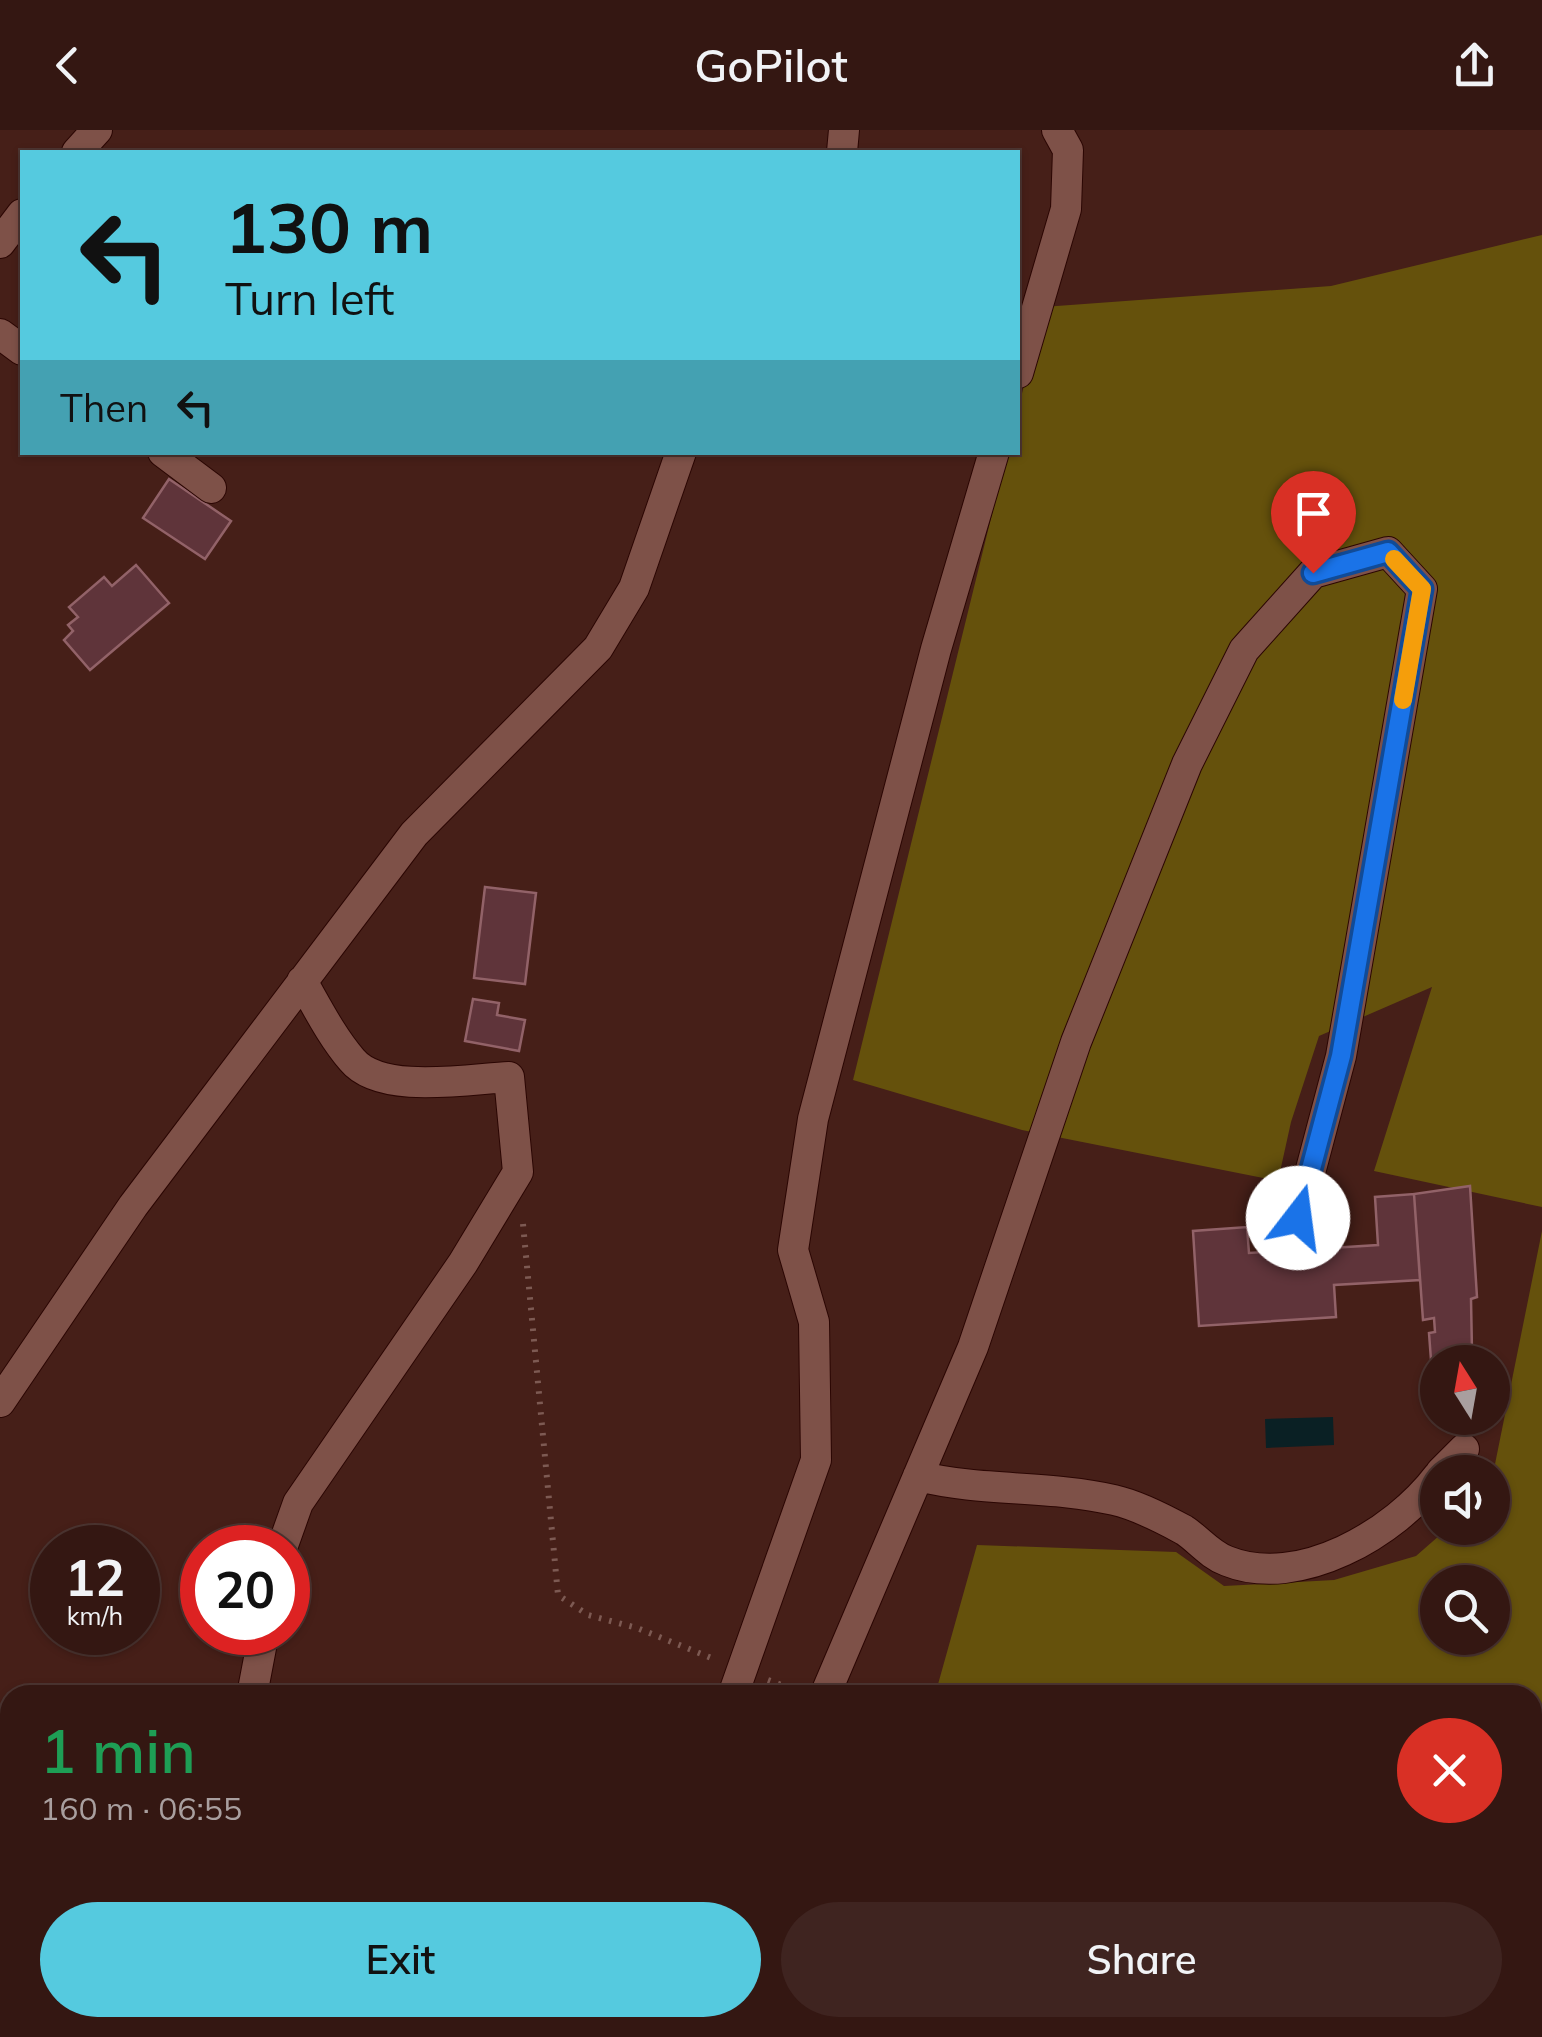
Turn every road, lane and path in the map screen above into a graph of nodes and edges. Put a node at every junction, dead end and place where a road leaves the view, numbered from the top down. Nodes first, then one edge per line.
1 (97, 130) edge
2 (1057, 130) edge
3 (79, 150) edge
4 (20, 217) edge
5 (0, 243) edge
6 (1020, 366) edge
7 (167, 455) edge
8 (680, 455) edge
9 (993, 455) edge
10 (212, 488) dead end
11 (302, 981) junction
12 (518, 1172) junction
13 (1298, 1218) dead end
14 (0, 1402) edge
15 (1464, 1449) dead end
16 (1458, 1455) edge
17 (918, 1476) junction
18 (1420, 1499) edge
19 (290, 1525) edge
20 (260, 1655) edge
21 (738, 1682) edge
22 (254, 1685) edge
23 (829, 1685) edge

1 - 3 street
2 - 6 street
4 - 5 street
7 - 10 street
8 - 11 street
9 - 21 street
11 - 12 street
11 - 14 street
12 - 19 street
12 - 21 path
13 - 17 street
15 - 16 street
17 - 18 street
17 - 23 street
20 - 22 street

